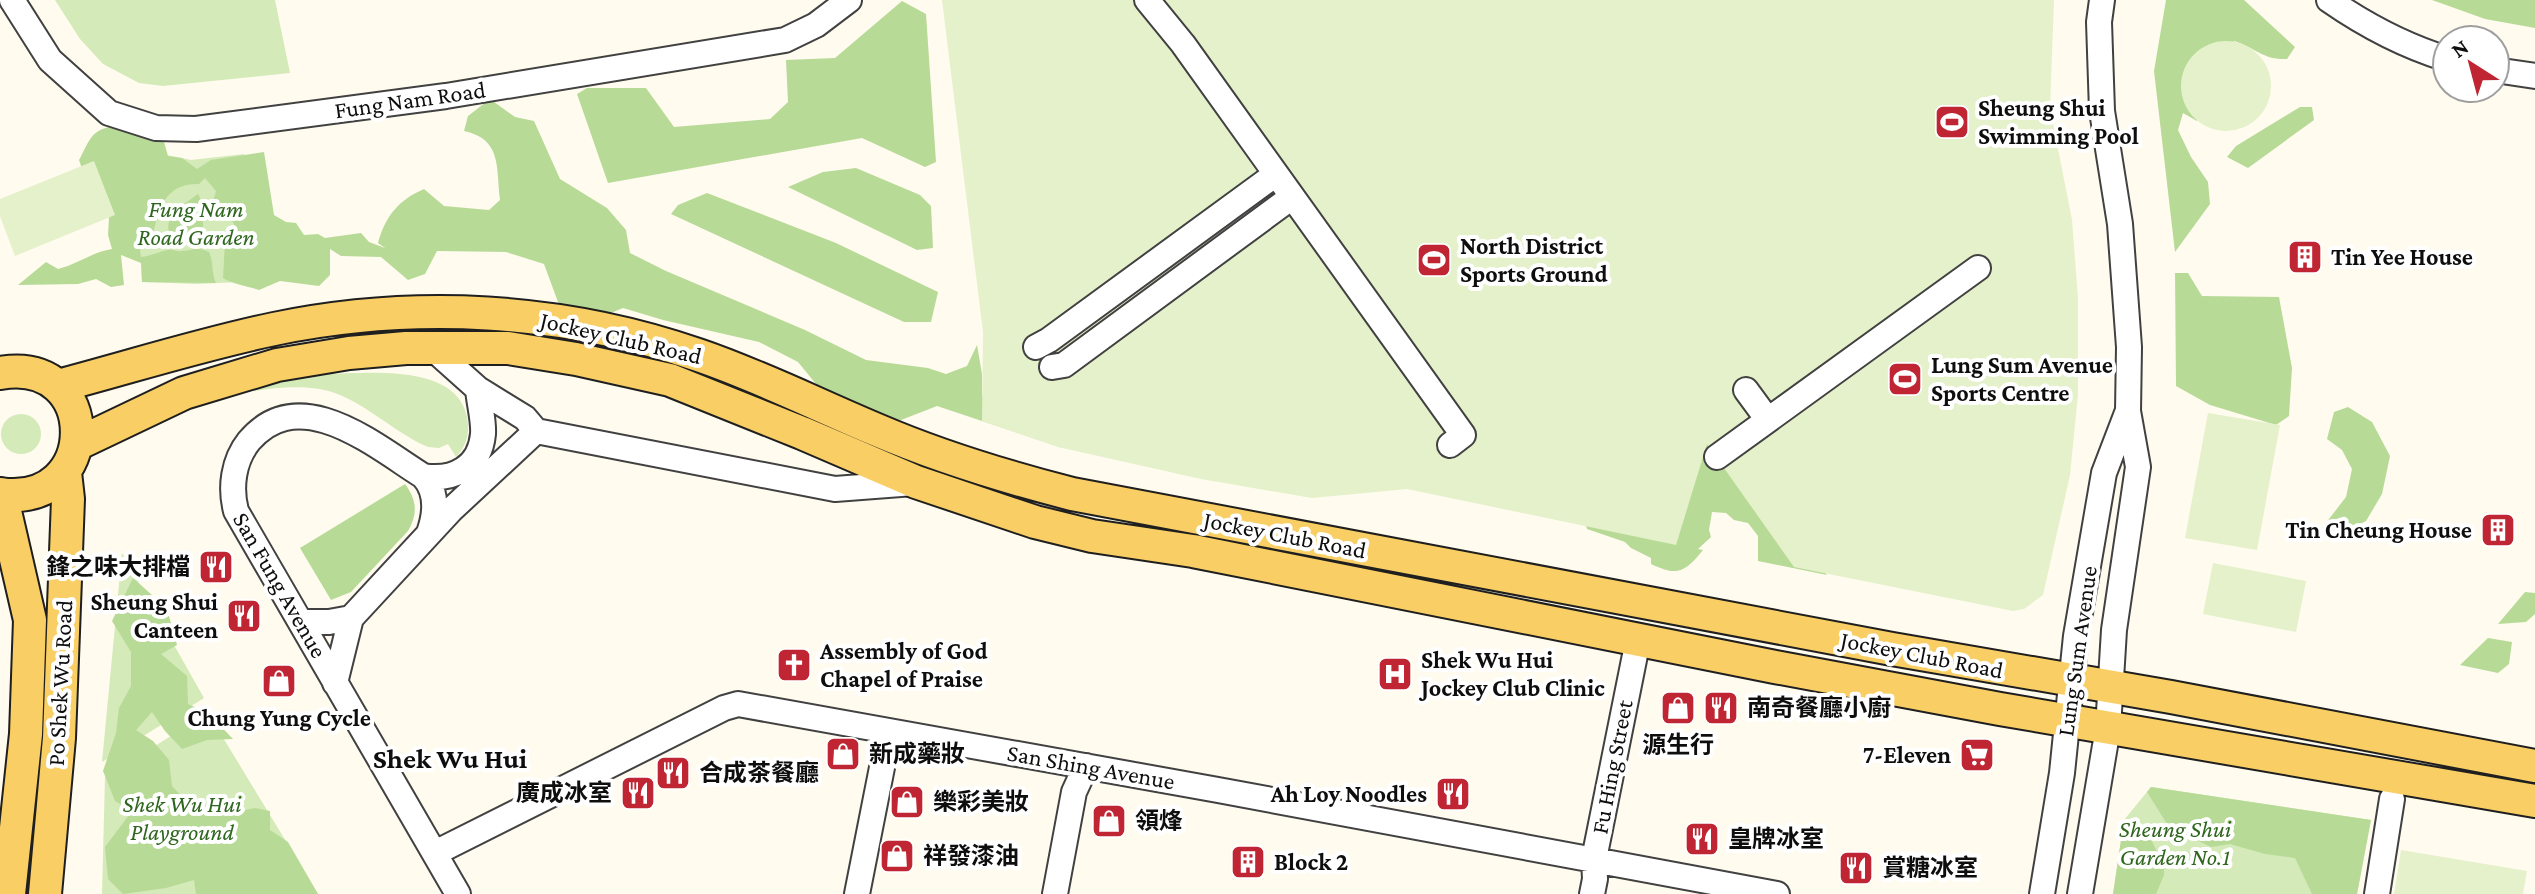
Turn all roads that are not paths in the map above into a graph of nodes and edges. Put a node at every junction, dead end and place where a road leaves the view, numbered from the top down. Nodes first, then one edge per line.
1 (12, 0) edge
2 (849, 0) edge
3 (1147, 0) edge
4 (2102, 0) edge
5 (2329, 0) edge
6 (2431, 53) edge
7 (2511, 72) edge
8 (2535, 76) edge
9 (1276, 174) junction
10 (1292, 197) junction
11 (1978, 268) dead end
12 (431, 347) junction
13 (1036, 347) dead end
14 (1052, 367) dead end
15 (5, 371) edge
16 (58, 386) junction
17 (478, 389) junction
18 (1746, 390) dead end
19 (2128, 411) junction
20 (1768, 420) junction
21 (536, 431) junction
22 (1450, 445) dead end
23 (1717, 457) dead end
24 (71, 458) junction
25 (423, 476) junction
26 (916, 482) junction
27 (0, 494) edge
28 (429, 533) junction
29 (351, 618) junction
30 (302, 622) junction
31 (1638, 640) junction
32 (2070, 680) junction
33 (335, 683) junction
34 (2112, 687) junction
35 (2066, 721) junction
36 (2108, 728) junction
37 (889, 732) junction
38 (1086, 766) junction
39 (2535, 766) edge
40 (2392, 799) dead end
41 (2535, 801) edge
42 (435, 853) junction
43 (1594, 859) junction
44 (9, 894) edge
45 (45, 894) edge
46 (458, 894) edge
47 (857, 894) edge
48 (1055, 894) edge
49 (1592, 894) edge
50 (1777, 894) edge
51 (2042, 894) edge
52 (2080, 894) edge
53 (2377, 894) edge

1 - 2 street, Fung Nam Road
3 - 9 street
4 - 19 street, Lung Sum Avenue
5 - 6 street
7 - 8 street
9 - 10 street
9 - 13 street
10 - 14 street
10 - 22 street
11 - 20 street
12 - 17 street, Jockey Club Road
12 - 24 main road, Jockey Club Road
12 - 26 main road, Jockey Club Road
15 - 16 main road
16 - 24 main road, Po Shek Wu Road
16 - 32 main road, Jockey Club Road
17 - 21 street, Jockey Club Road
17 - 25 street
18 - 20 street
19 - 32 street, Lung Sum Avenue
19 - 34 street, Lung Sum Avenue
20 - 23 street
21 - 26 street, Jockey Club Road
21 - 28 street
24 - 27 main road, Po Shek Wu Road
24 - 45 main road, Po Shek Wu Road
25 - 28 street
25 - 30 street, San Fung Avenue
26 - 31 main road, Jockey Club Road
27 - 44 main road, Po Shek Wu Road
28 - 29 street
29 - 30 street
29 - 33 street
30 - 33 street, San Fung Avenue
31 - 35 main road, Jockey Club Road
31 - 43 street, Fu Hing Street
32 - 34 main road, Jockey Club Road
32 - 35 street, Lung Sum Avenue
33 - 42 street, San Fung Avenue
34 - 36 street, Lung Sum Avenue
34 - 39 main road, Jockey Club Road
35 - 36 main road, Jockey Club Road
35 - 51 street, Lung Sum Avenue
36 - 41 main road, Jockey Club Road
36 - 52 street, Lung Sum Avenue
37 - 38 street, San Shing Avenue
37 - 42 street, San Shing Avenue
37 - 47 street
38 - 43 street, San Shing Avenue
38 - 48 street
40 - 53 street
42 - 46 street, San Fung Avenue
43 - 49 street, Fu Hing Street
43 - 50 street, San Shing Avenue

